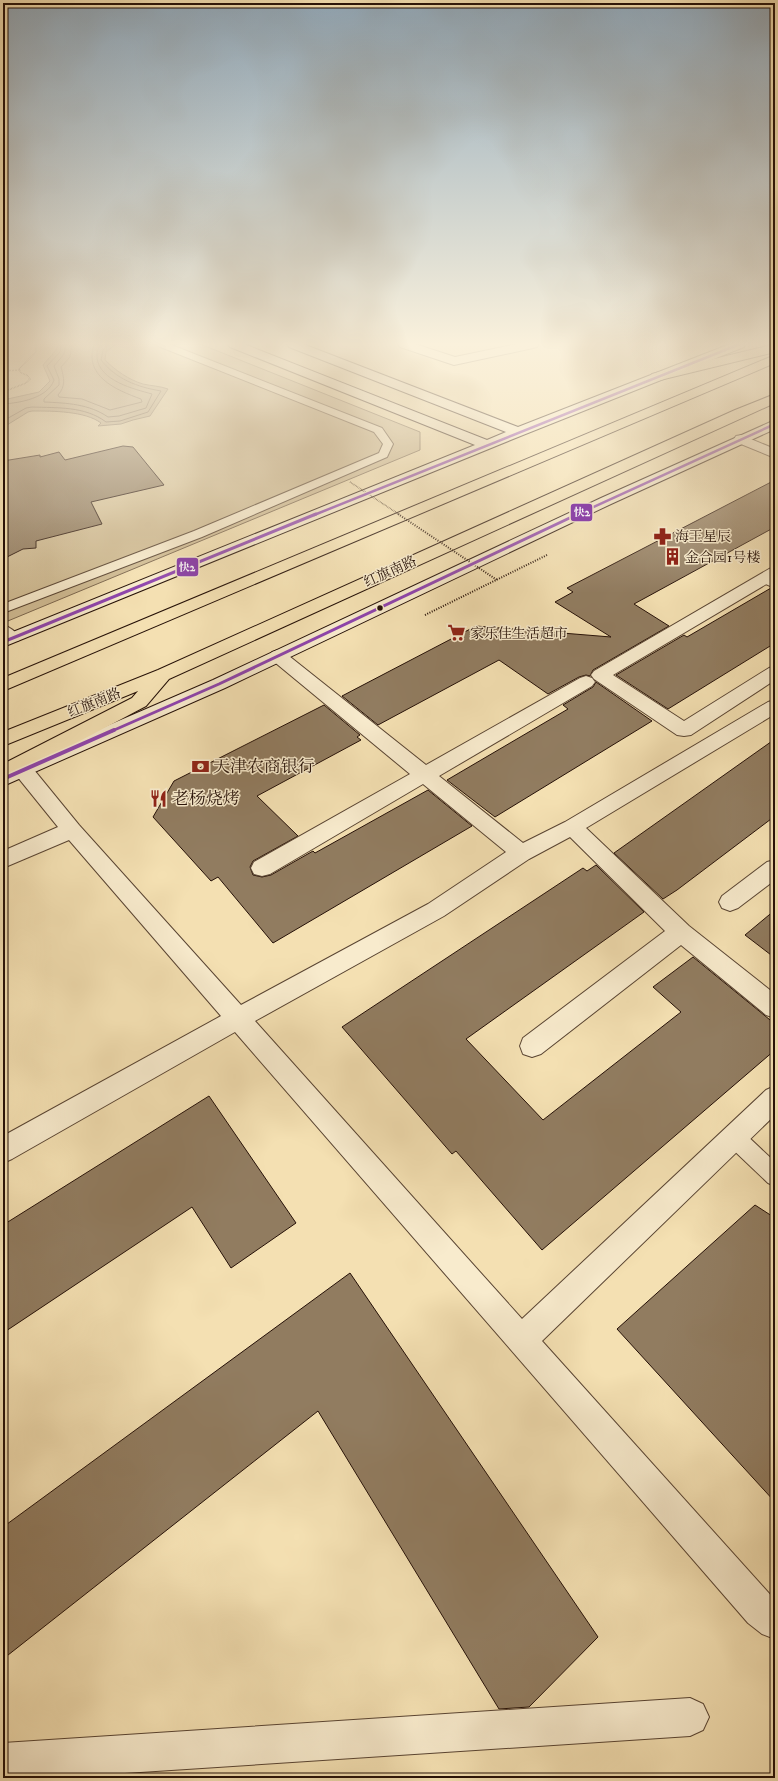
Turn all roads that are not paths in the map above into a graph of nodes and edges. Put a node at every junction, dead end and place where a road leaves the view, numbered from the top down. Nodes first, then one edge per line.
1 (371, 427) edge
2 (443, 427) edge
3 (506, 427) edge
4 (530, 427) edge
5 (617, 427) edge
6 (708, 427) edge
7 (768, 427) edge
8 (518, 432) junction
9 (741, 439) junction
10 (488, 445) junction
11 (775, 454) edge
12 (772, 578) edge
13 (3, 609) edge
14 (136, 628) junction
15 (6, 636) edge
16 (278, 656) junction
17 (3, 669) edge
18 (775, 672) edge
19 (164, 674) junction
20 (586, 682) dead end
21 (3, 685) edge
22 (772, 712) edge
23 (3, 738) edge
24 (10, 774) edge
25 (424, 775) junction
26 (572, 827) junction
27 (72, 830) junction
28 (521, 853) junction
29 (3, 860) edge
30 (262, 868) dead end
31 (775, 868) edge
32 (730, 902) dead end
33 (681, 932) junction
34 (775, 1008) edge
35 (237, 1019) junction
36 (532, 1046) dead end
37 (775, 1098) edge
38 (734, 1137) junction
39 (3, 1150) edge
40 (775, 1176) edge
41 (522, 1340) junction
42 (775, 1621) edge
43 (690, 1717) dead end
44 (3, 1762) edge

1 - 13 lane
2 - 10 street
3 - 8 street
4 - 8 street
5 - 14 highway
6 - 19 highway, 红旗南路
7 - 9 street
8 - 10 street
9 - 11 street
9 - 16 street
10 - 15 street
12 - 18 street
14 - 17 highway
14 - 21 highway
16 - 24 street
16 - 25 street
19 - 23 highway, 红旗南路
19 - 24 highway
20 - 25 street
22 - 26 street
24 - 27 street
25 - 28 street
25 - 30 street
26 - 28 street
26 - 33 street
27 - 29 street
27 - 35 street
28 - 35 street
31 - 32 street
33 - 34 street
33 - 36 street
35 - 39 street
35 - 41 street
37 - 38 street
38 - 40 lane
38 - 41 street
41 - 42 street
43 - 44 street

